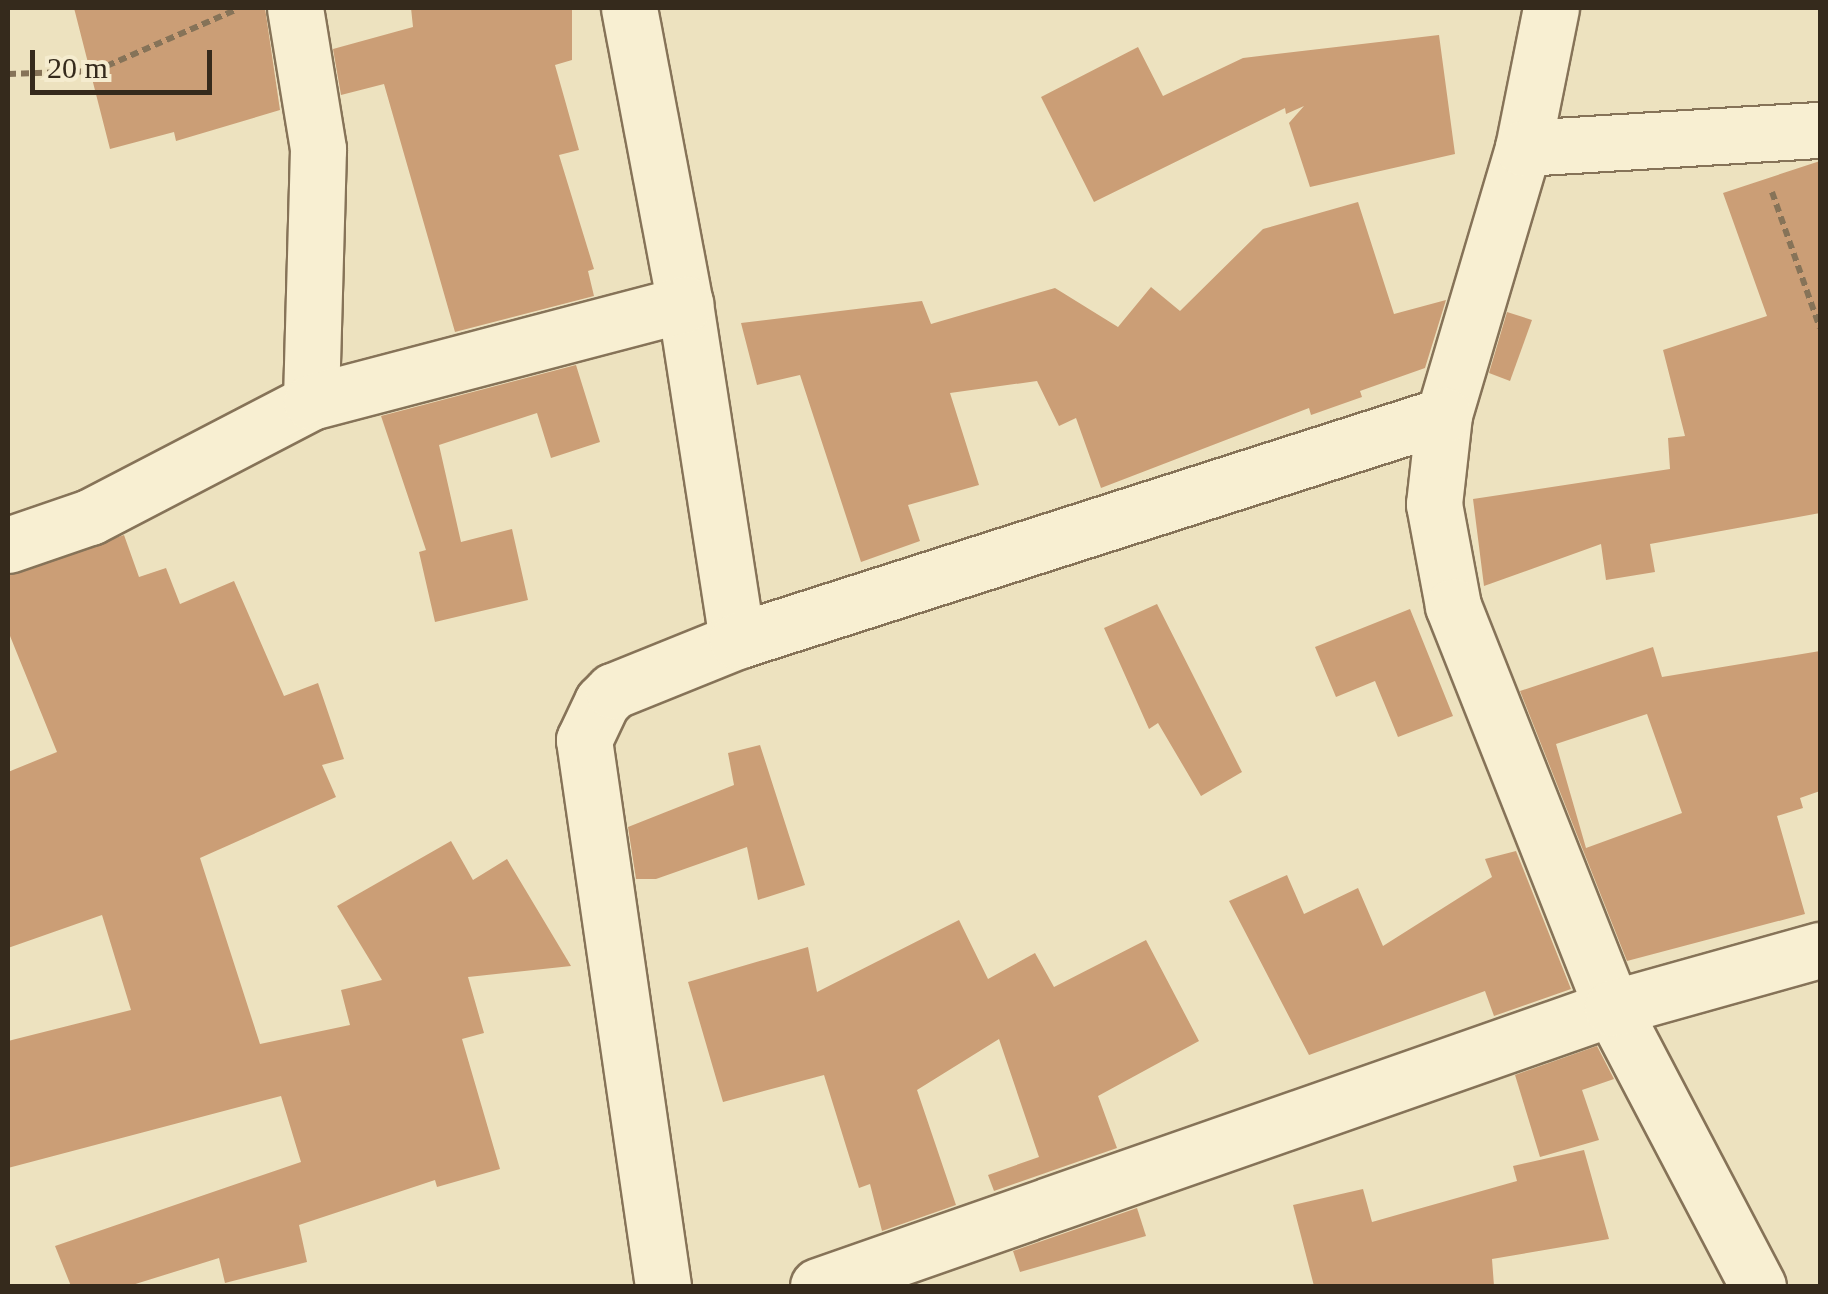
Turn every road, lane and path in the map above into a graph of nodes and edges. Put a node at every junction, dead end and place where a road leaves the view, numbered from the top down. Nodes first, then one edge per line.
1 (241, 8) edge
2 (295, 8) edge
3 (628, 8) edge
4 (1552, 8) edge
5 (8, 74) edge
6 (1820, 130) edge
7 (1751, 134) junction
8 (1523, 148) junction
9 (685, 304) junction
10 (1820, 328) edge
11 (312, 402) junction
12 (1444, 415) junction
13 (8, 545) edge
14 (737, 640) junction
15 (1820, 950) edge
16 (1612, 1008) junction
17 (663, 1286) edge
18 (818, 1286) edge
19 (1758, 1286) edge

1 - 5 path
2 - 11 street
3 - 9 street
4 - 8 street
6 - 7 street
7 - 8 street
7 - 10 path
8 - 12 street
9 - 11 street
9 - 14 street
11 - 13 street
12 - 14 street
12 - 16 street
14 - 17 street
15 - 16 street
16 - 18 street
16 - 19 street

